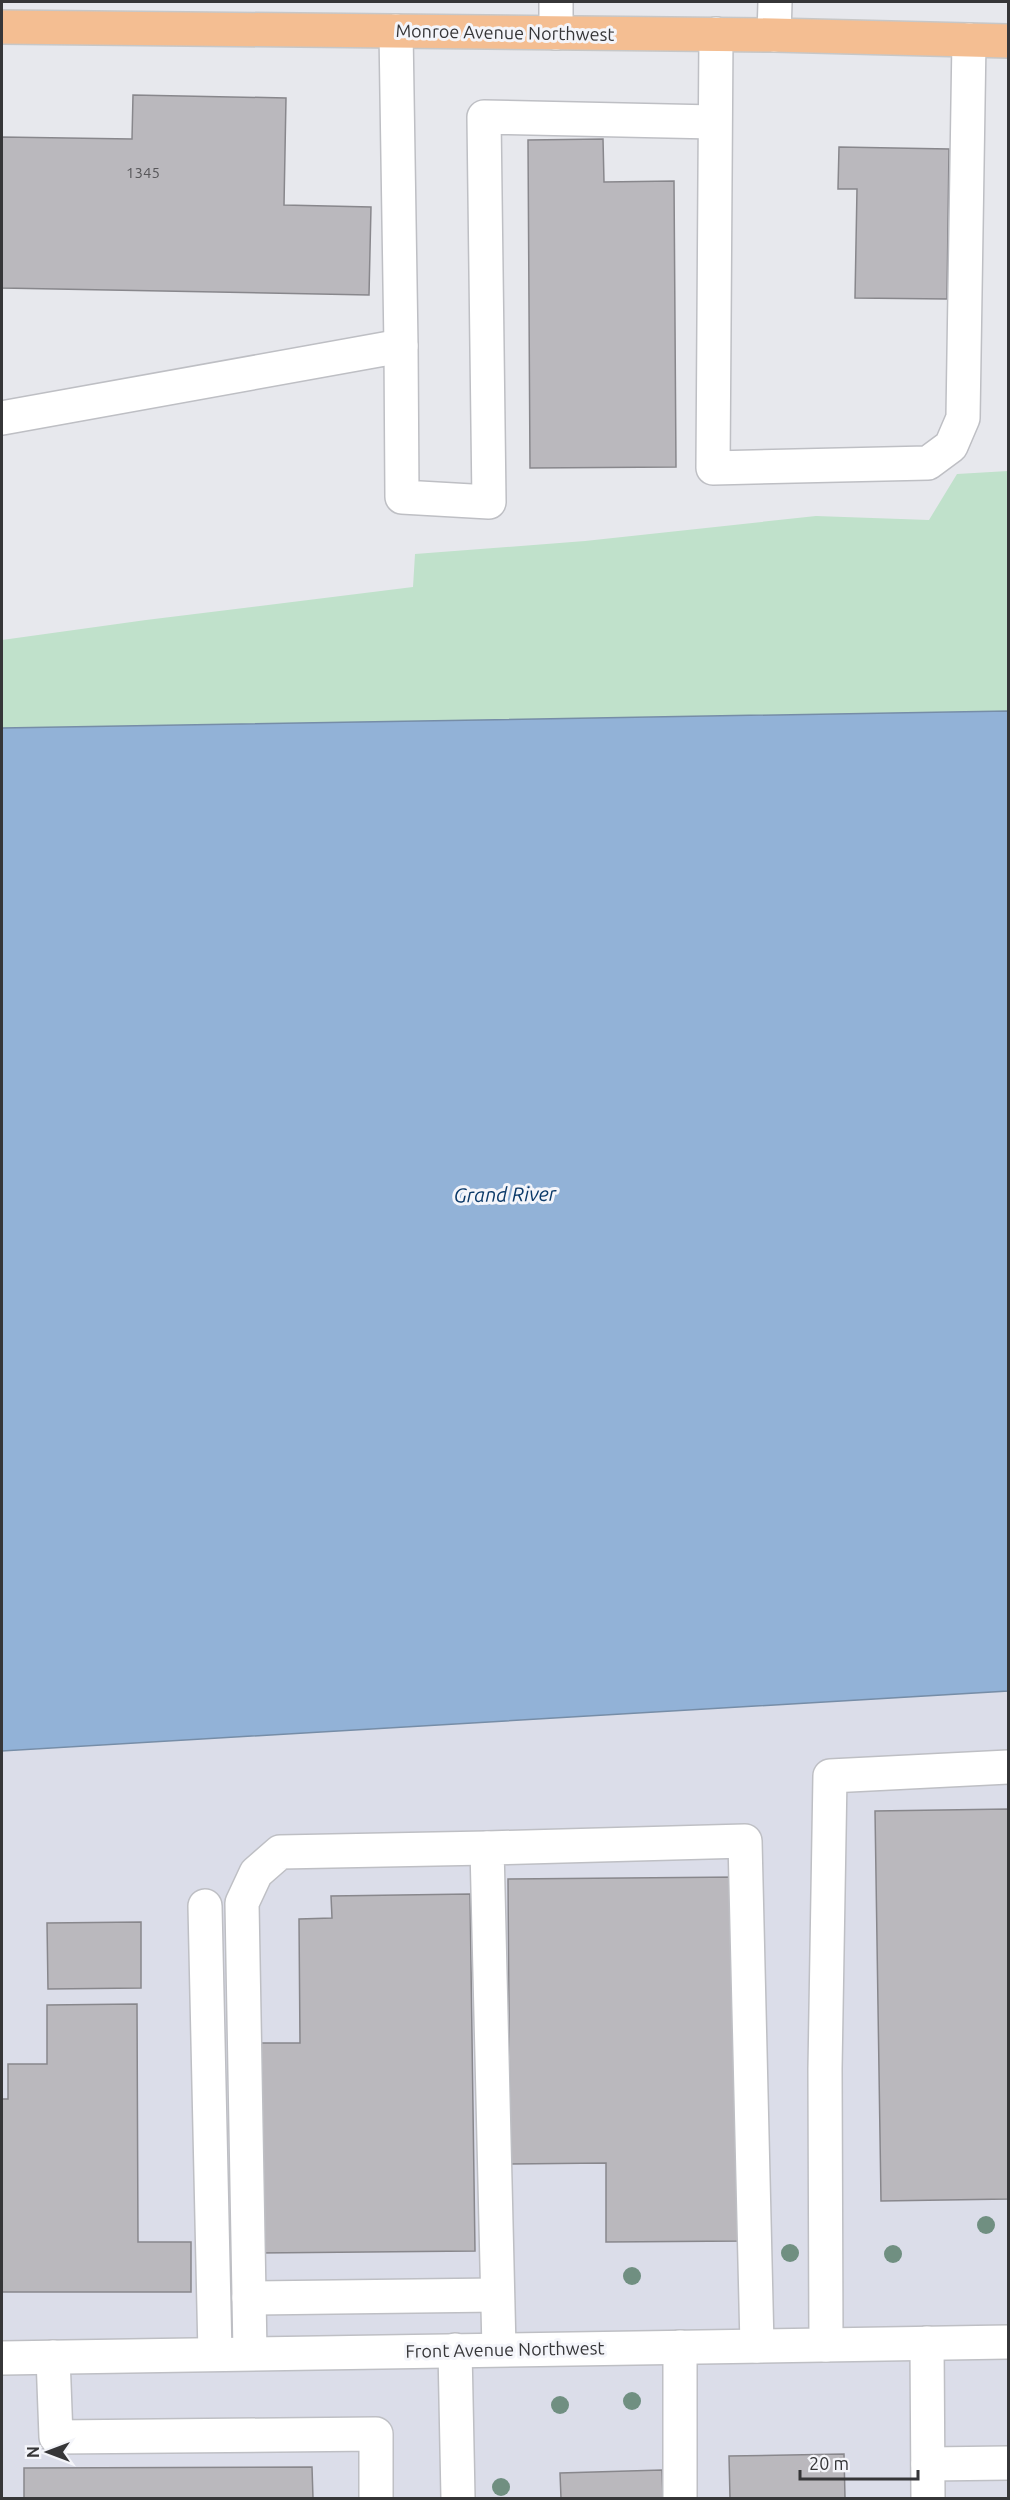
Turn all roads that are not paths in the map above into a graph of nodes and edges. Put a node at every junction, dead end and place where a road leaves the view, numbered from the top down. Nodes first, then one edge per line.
1 (775, 2) edge
2 (556, 17) edge
3 (2, 27) edge
4 (396, 31) junction
5 (716, 34) junction
6 (774, 34) junction
7 (969, 40) junction
8 (1008, 41) edge
9 (714, 122) junction
10 (401, 346) junction
11 (2, 418) edge
12 (1008, 1767) edge
13 (487, 1848) junction
14 (205, 1906) dead end
15 (497, 2295) junction
16 (249, 2298) junction
17 (1008, 2342) edge
18 (927, 2343) junction
19 (826, 2345) junction
20 (757, 2346) junction
21 (680, 2347) junction
22 (499, 2349) junction
23 (455, 2350) junction
24 (250, 2353) junction
25 (214, 2354) junction
26 (53, 2357) junction
27 (2, 2358) edge
28 (1008, 2463) edge
29 (928, 2464) junction
30 (376, 2499) edge
31 (458, 2499) edge
32 (680, 2499) edge
33 (928, 2499) edge

1 - 6 street
2 - 4 main road, Monroe Avenue Northwest
2 - 5 main road, Monroe Avenue Northwest
3 - 4 main road, Monroe Avenue Northwest
4 - 10 street
5 - 6 main road, Monroe Avenue Northwest
5 - 9 street
6 - 7 main road, Monroe Avenue Northwest
7 - 8 main road, Monroe Avenue Northwest
7 - 9 street
9 - 10 street
10 - 11 street
12 - 19 street
13 - 15 street
13 - 16 street
13 - 20 street
14 - 25 street
15 - 16 street
15 - 22 street
16 - 24 street
17 - 18 street, Front Avenue Northwest
18 - 19 street, Front Avenue Northwest
18 - 29 street
19 - 20 street, Front Avenue Northwest
20 - 21 street, Front Avenue Northwest
21 - 22 street, Front Avenue Northwest
21 - 32 street
22 - 23 street, Front Avenue Northwest
23 - 24 street, Front Avenue Northwest
23 - 31 street
24 - 25 street, Front Avenue Northwest
25 - 26 street, Front Avenue Northwest
26 - 27 street, Front Avenue Northwest
26 - 30 street
28 - 29 street
29 - 33 street

